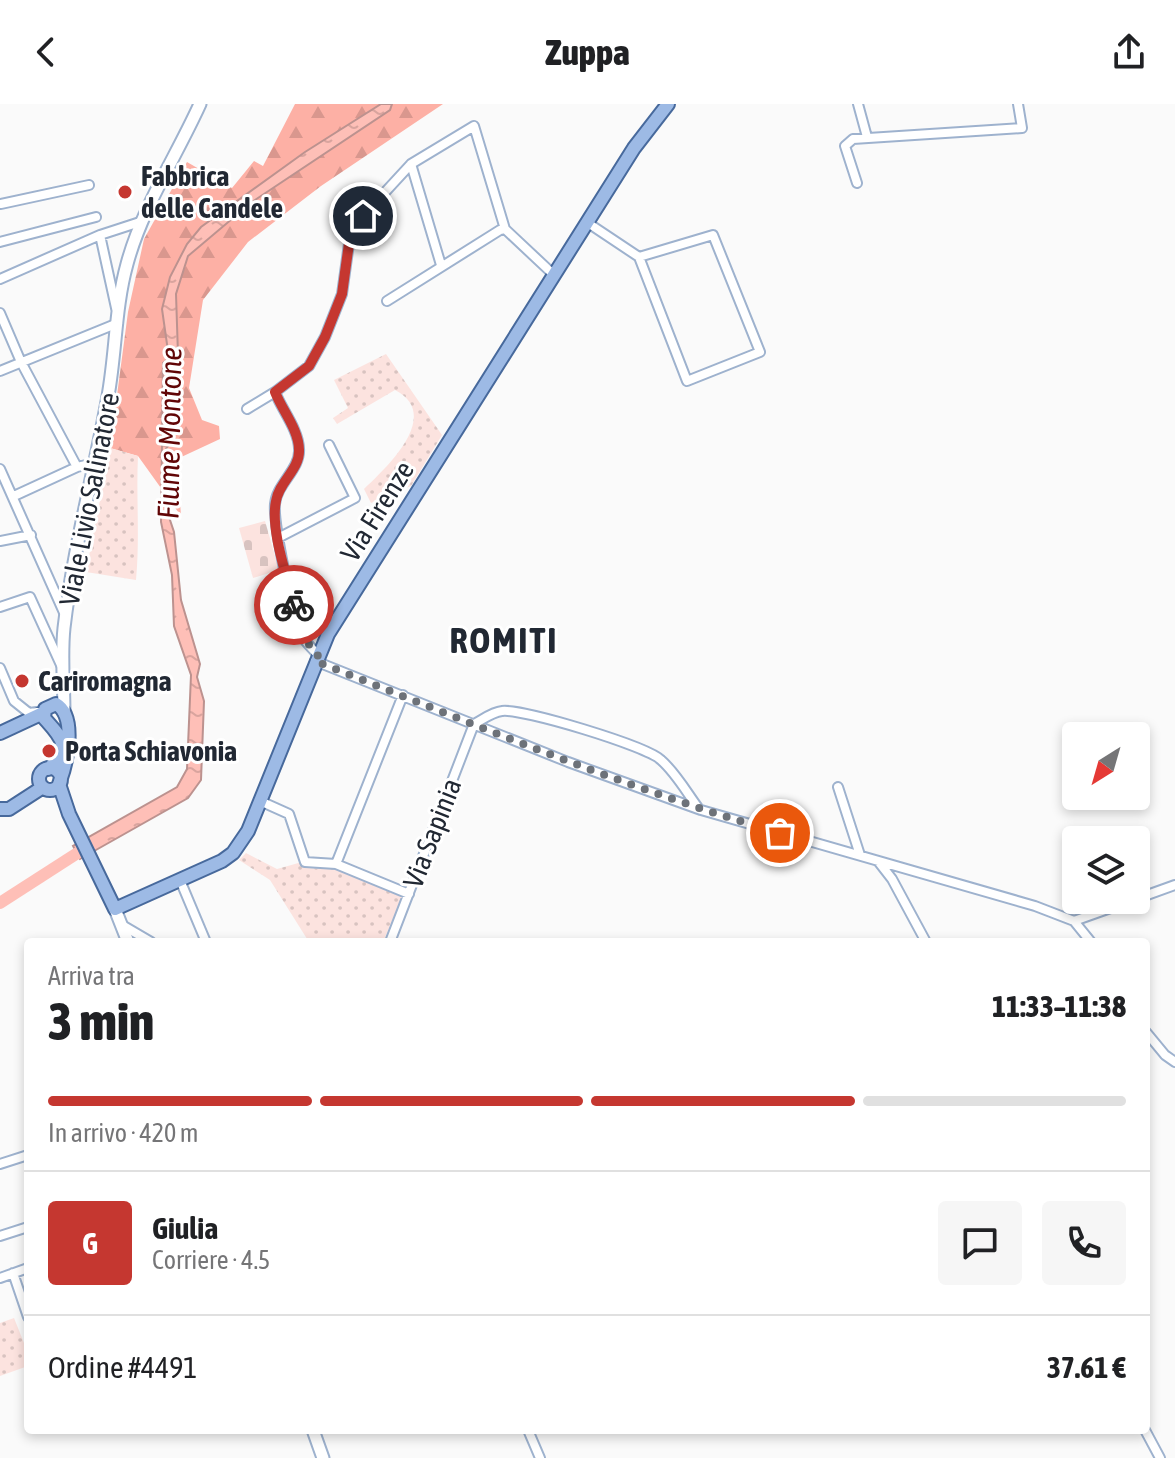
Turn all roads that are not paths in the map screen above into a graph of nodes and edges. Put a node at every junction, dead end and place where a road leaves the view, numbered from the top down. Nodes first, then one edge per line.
1 (200, 104) edge
2 (668, 104) edge
3 (858, 104) edge
4 (1018, 104) edge
5 (867, 137) junction
6 (411, 164) junction
7 (857, 183) dead end
8 (89, 185) dead end
9 (0, 201) edge
10 (96, 217) dead end
11 (144, 220) junction
12 (588, 223) junction
13 (505, 229) junction
14 (100, 235) junction
15 (0, 242) edge
16 (639, 257) junction
17 (441, 265) junction
18 (554, 275) junction
19 (0, 279) edge
20 (387, 301) dead end
21 (0, 313) edge
22 (118, 319) junction
23 (21, 362) junction
24 (0, 371) edge
25 (275, 392) junction
26 (247, 409) dead end
27 (329, 445) dead end
28 (95, 463) junction
29 (77, 467) junction
30 (0, 469) edge
31 (14, 496) junction
32 (31, 535) junction
33 (278, 538) junction
34 (0, 541) edge
35 (0, 607) edge
36 (66, 617) junction
37 (317, 658) junction
38 (0, 668) edge
39 (64, 676) junction
40 (403, 695) junction
41 (47, 708) junction
42 (64, 713) junction
43 (474, 724) junction
44 (0, 733) edge
45 (48, 769) junction
46 (60, 782) junction
47 (838, 787) dead end
48 (42, 789) junction
49 (260, 801) junction
50 (14, 806) junction
51 (0, 809) edge
52 (701, 810) junction
53 (0, 816) edge
54 (71, 816) junction
55 (860, 855) junction
56 (877, 860) junction
57 (336, 864) junction
58 (180, 880) junction
59 (1175, 885) edge
60 (409, 894) junction
61 (1150, 894) edge
62 (115, 909) junction
63 (1093, 914) edge
64 (1074, 921) junction
65 (121, 925) junction
66 (126, 938) edge
67 (144, 938) edge
68 (204, 938) edge
69 (392, 938) edge
70 (924, 938) edge
71 (1088, 938) edge
72 (1150, 1037) edge
73 (1175, 1062) edge
74 (24, 1156) edge
75 (0, 1164) edge
76 (24, 1228) edge
77 (0, 1236) edge
78 (24, 1269) edge
79 (13, 1273) junction
80 (0, 1278) edge
81 (24, 1305) edge
82 (314, 1434) edge
83 (530, 1434) edge
84 (1147, 1434) edge
85 (323, 1458) edge
86 (540, 1458) edge
87 (1160, 1458) edge

1 - 11 main road, Viale Livio Salinatore
2 - 12 main road, Via Firenze
3 - 5 street
4 - 5 street
5 - 7 street
6 - 13 street
6 - 17 street
6 - 25 street
8 - 9 street
10 - 15 street
11 - 14 street
11 - 22 main road, Viale Livio Salinatore
12 - 16 street
12 - 18 main road, Via Firenze
13 - 17 street
13 - 18 street
14 - 19 street
14 - 22 street, Viale Livio Salinatore
16 - 16 street
17 - 20 street
18 - 37 main road, Via Firenze
21 - 23 street
22 - 23 street
22 - 28 main road, Viale Livio Salinatore
23 - 24 street
23 - 29 street
25 - 26 street
25 - 33 street
27 - 33 street
28 - 29 street
28 - 36 main road, Viale Livio Salinatore
29 - 31 street
30 - 31 street
31 - 32 street
32 - 34 street
32 - 36 street
33 - 37 street
35 - 39 street
36 - 39 main road, Viale Livio Salinatore
37 - 40 street
37 - 49 main road, Via Firenze
38 - 41 street
39 - 41 main road
39 - 42 main road, Viale Livio Salinatore
40 - 43 street
40 - 57 street
41 - 42 main road
41 - 44 main road
41 - 45 main road
42 - 46 main road
43 - 52 street
43 - 52 street
43 - 60 street, Via Sapinia
45 - 46 main road
45 - 48 main road
46 - 48 main road
46 - 54 main road
47 - 55 street
48 - 50 main road
48 - 54 main road
49 - 57 street
49 - 58 main road, Via Firenze
50 - 51 main road
50 - 53 street
52 - 55 street
54 - 62 main road
55 - 56 street
56 - 64 street
56 - 70 street
57 - 60 street
58 - 62 main road, Via Firenze
58 - 68 street
59 - 61 street
60 - 69 street, Via Sapinia
62 - 65 main road
63 - 64 street
64 - 71 street
65 - 66 main road
65 - 67 street
72 - 73 street
74 - 75 street
76 - 77 street
78 - 79 street
79 - 80 street
79 - 81 street
82 - 85 main road
83 - 86 street
84 - 87 street

